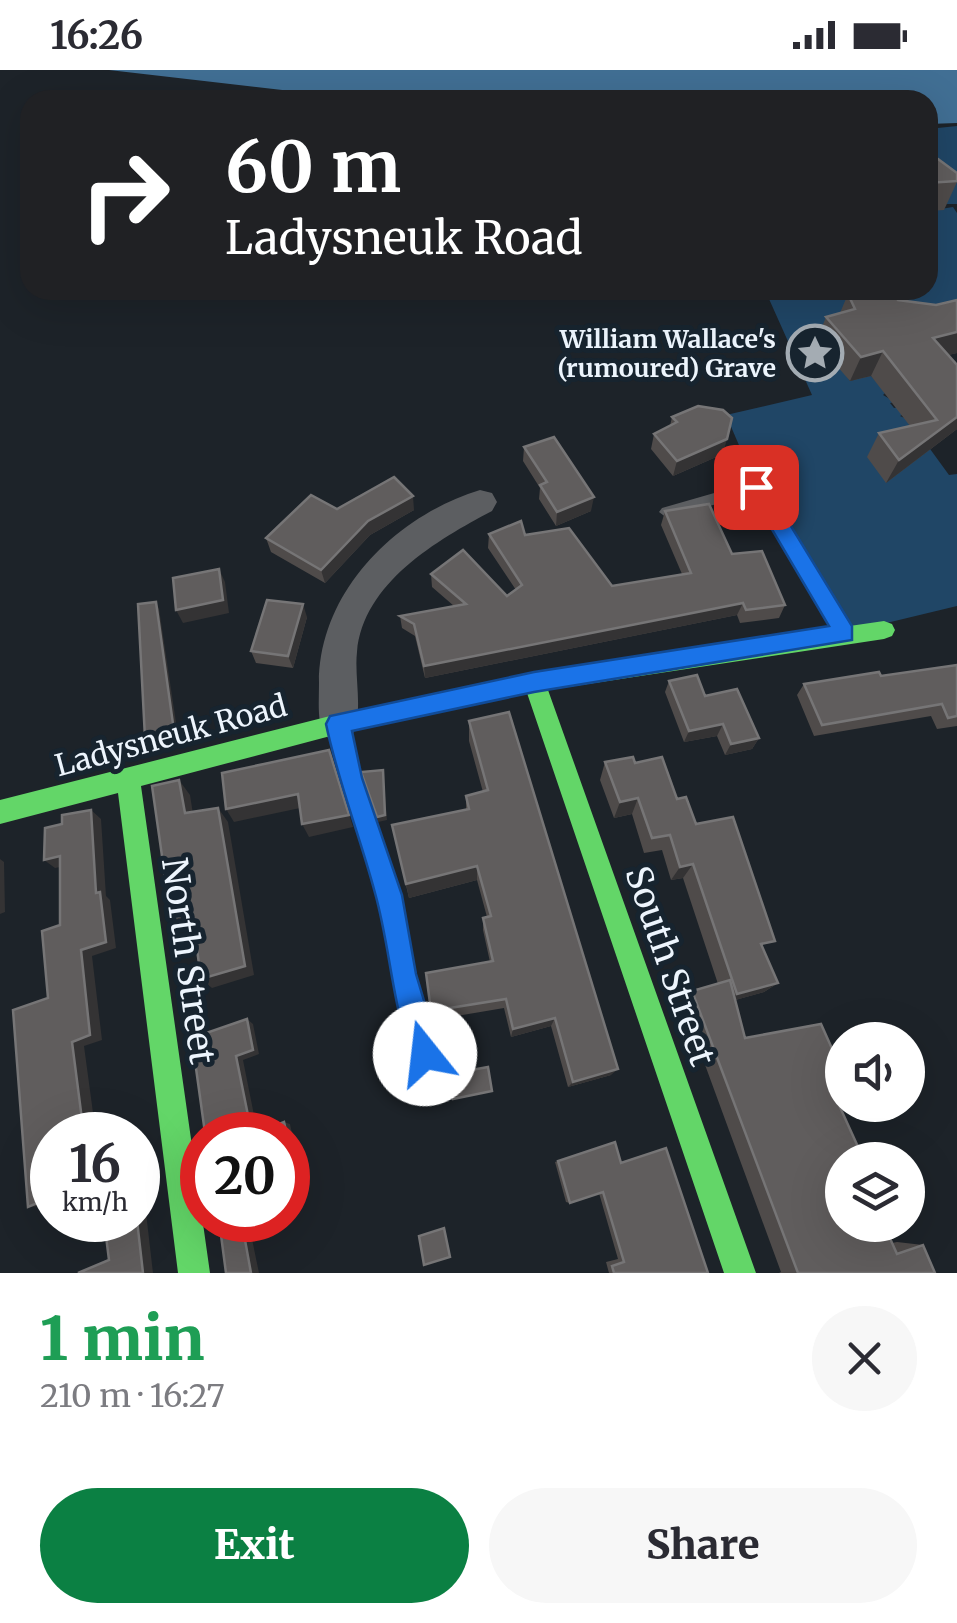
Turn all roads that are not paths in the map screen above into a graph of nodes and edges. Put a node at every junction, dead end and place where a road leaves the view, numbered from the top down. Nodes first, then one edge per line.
1 (480, 502) dead end
2 (667, 512) edge
3 (884, 630) dead end
4 (844, 633) junction
5 (534, 682) junction
6 (338, 724) junction
7 (128, 778) junction
8 (0, 812) edge
9 (415, 1088) dead end
10 (194, 1273) edge
11 (740, 1273) edge

1 - 6 street
2 - 4 lane
3 - 4 street, Ladysneuk Road
4 - 5 street, Ladysneuk Road
5 - 6 street, Ladysneuk Road
5 - 11 street, South Street
6 - 7 street, Ladysneuk Road
6 - 9 lane
7 - 8 street, Ladysneuk Road
7 - 10 street, North Street

